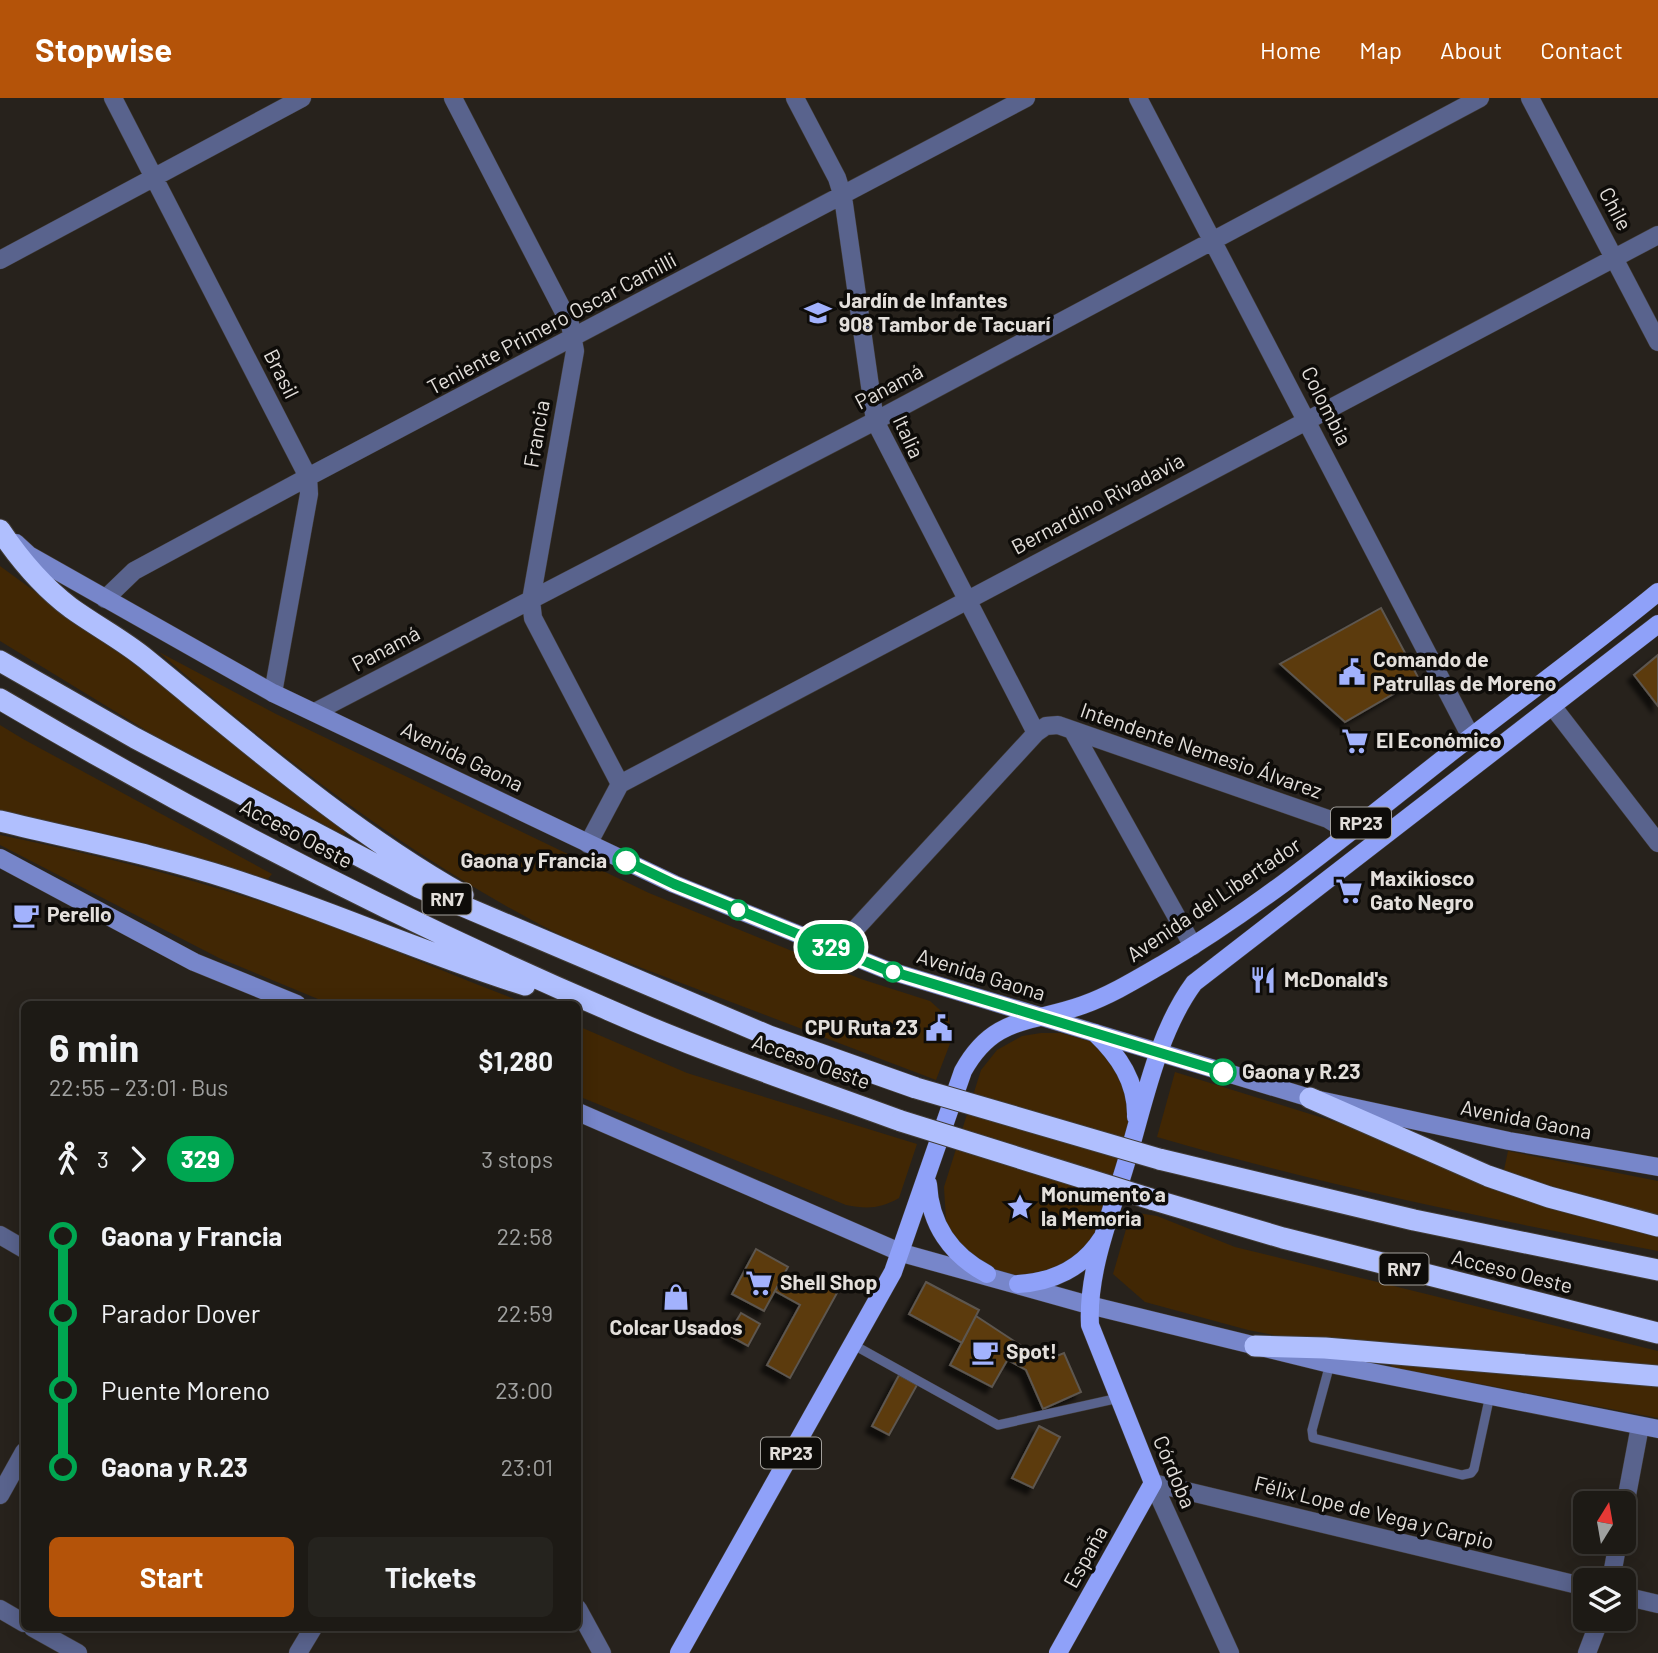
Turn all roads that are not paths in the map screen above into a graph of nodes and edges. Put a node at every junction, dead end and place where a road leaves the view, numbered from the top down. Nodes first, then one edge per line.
1 (113, 98) edge
2 (302, 98) edge
3 (453, 98) edge
4 (795, 98) edge
5 (1026, 98) edge
6 (1138, 98) edge
7 (1480, 98) edge
8 (1530, 98) edge
9 (155, 176) junction
10 (843, 197) junction
11 (1658, 234) edge
12 (1214, 241) junction
13 (1615, 257) junction
14 (0, 260) edge
15 (574, 338) junction
16 (1658, 342) edge
17 (1306, 418) junction
18 (875, 421) junction
19 (308, 477) junction
20 (0, 530) edge
21 (1658, 592) edge
22 (105, 599) junction
23 (531, 600) junction
24 (966, 600) junction
25 (1658, 624) edge
26 (0, 661) edge
27 (273, 692) junction
28 (0, 699) edge
29 (1553, 707) junction
30 (317, 711) junction
31 (1073, 731) junction
32 (1036, 733) junction
33 (1471, 737) junction
34 (620, 784) junction
35 (0, 821) edge
36 (1349, 832) junction
37 (1658, 843) edge
38 (588, 844) junction
39 (0, 858) edge
40 (1194, 946) junction
41 (559, 949) junction
42 (836, 949) junction
43 (275, 1001) edge
44 (580, 1001) edge
45 (581, 1001) edge
46 (609, 1010) junction
47 (1042, 1017) junction
48 (1095, 1033) junction
49 (1161, 1052) junction
50 (1310, 1098) junction
51 (581, 1113) edge
52 (1136, 1131) junction
53 (1658, 1167) edge
54 (929, 1173) junction
55 (1658, 1226) edge
56 (1106, 1232) junction
57 (0, 1235) edge
58 (21, 1247) edge
59 (902, 1253) junction
60 (1658, 1270) edge
61 (987, 1274) junction
62 (1018, 1284) junction
63 (1089, 1305) junction
64 (1658, 1333) edge
65 (852, 1344) junction
66 (1255, 1346) junction
67 (1330, 1364) junction
68 (1658, 1376) edge
69 (1490, 1395) junction
70 (1119, 1398) junction
71 (1649, 1427) edge
72 (21, 1457) edge
73 (1153, 1483) junction
74 (1630, 1491) edge
75 (0, 1495) edge
76 (1573, 1584) edge
77 (1636, 1599) edge
78 (1658, 1604) edge
79 (0, 1609) edge
80 (581, 1614) edge
81 (21, 1621) edge
82 (38, 1631) edge
83 (311, 1631) edge
84 (1595, 1631) edge
85 (78, 1653) edge
86 (298, 1653) edge
87 (602, 1653) edge
88 (679, 1653) edge
89 (1058, 1653) edge
90 (1230, 1653) edge
91 (1587, 1653) edge

1 - 9 street, Brasil
2 - 9 street
3 - 15 street, Francia
4 - 10 street, Italia
5 - 10 street, Teniente Primero Oscar Camilli
6 - 12 street, Colombia
7 - 12 street, Panamá
8 - 13 street, Chile
9 - 14 street
9 - 19 street, Brasil
10 - 15 street, Teniente Primero Oscar Camilli
10 - 18 street, Italia
11 - 13 street, Bernardino Rivadavia
12 - 17 street, Colombia
12 - 18 street, Panamá
13 - 16 street, Chile
13 - 17 street, Bernardino Rivadavia
15 - 19 street, Teniente Primero Oscar Camilli
15 - 23 street, Francia
17 - 24 street, Bernardino Rivadavia
17 - 33 street, Colombia
18 - 23 street, Panamá
18 - 24 street, Italia
19 - 22 street, Teniente Primero Oscar Camilli
19 - 27 street
20 - 22 main road, Avenida Gaona
20 - 41 highway
21 - 33 main road, Avenida del Libertador / RP23
22 - 27 main road, Avenida Gaona
23 - 30 street, Panamá
23 - 34 street, Francia
24 - 32 street, Italia
24 - 34 street, Bernardino Rivadavia
25 - 29 main road, RP23
26 - 41 highway, Acceso Oeste / RN7
27 - 30 main road, Avenida Gaona
28 - 46 highway, Acceso Oeste / RN7
29 - 37 street
29 - 49 main road, RP23
30 - 38 main road, Avenida Gaona
31 - 32 street, Intendente Nemesio Álvarez
31 - 36 street, Intendente Nemesio Álvarez
31 - 40 street
32 - 42 street
33 - 36 main road, Avenida del Libertador / RP23
34 - 38 street
35 - 44 highway
36 - 40 main road, Avenida del Libertador / RP23
38 - 42 main road, Avenida Gaona
39 - 43 main road
40 - 47 main road, Avenida del Libertador / RP23
41 - 60 highway, Acceso Oeste / RN7, bridge
42 - 47 main road, Avenida Gaona
45 - 46 highway
46 - 64 highway, Acceso Oeste / RN7, bridge
47 - 48 main road, Avenida Gaona
47 - 54 main road, Avenida del Libertador / RP23
48 - 49 main road, Avenida Gaona
48 - 52 main road
49 - 50 main road, Avenida Gaona
49 - 52 main road, RP23
50 - 53 main road, Avenida Gaona
50 - 55 highway
51 - 59 main road
52 - 56 main road, RP23
54 - 59 main road, Avenida del Libertador / RP23
54 - 61 main road
56 - 62 main road
56 - 63 main road, RP23
57 - 58 street
59 - 61 main road
59 - 65 main road, Avenida del Libertador / RP23
61 - 62 main road
62 - 63 main road
63 - 66 main road
63 - 70 main road, Córdoba / RP23
65 - 70 lane
65 - 88 main road, Avenida del Libertador / RP23
66 - 67 main road
66 - 68 highway
67 - 69 main road
67 - 69 lane
69 - 71 main road
70 - 73 main road, Córdoba / RP23
71 - 74 street
72 - 75 street
73 - 76 street, Félix Lope de Vega y Carpio
73 - 89 main road, España
73 - 90 street, Córdoba
77 - 78 street
79 - 81 street
80 - 87 street
82 - 85 street
83 - 86 street
84 - 91 street

